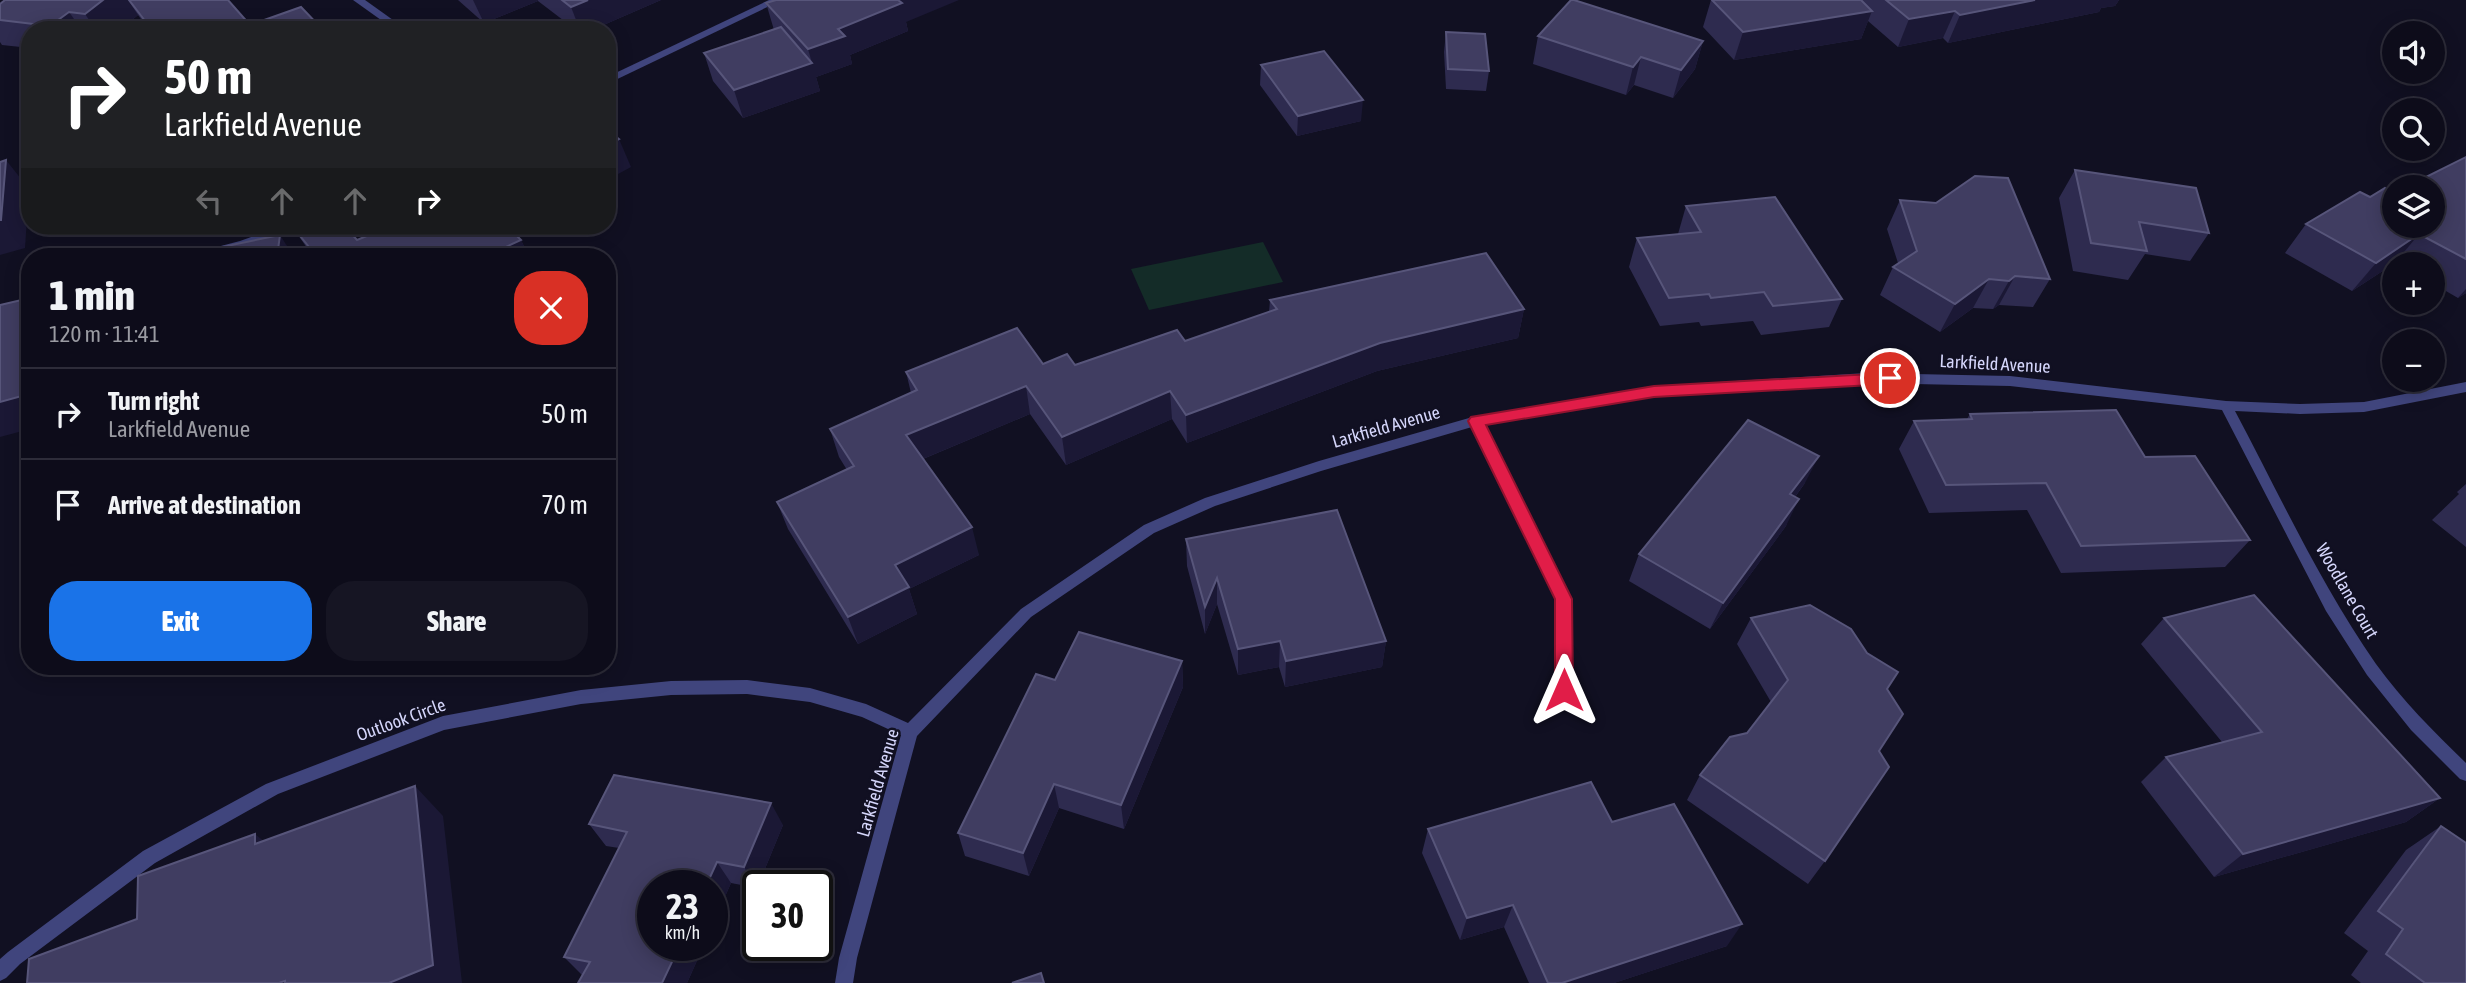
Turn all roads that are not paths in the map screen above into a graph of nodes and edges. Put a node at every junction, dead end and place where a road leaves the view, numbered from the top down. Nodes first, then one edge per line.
1 (358, 0) edge
2 (777, 0) edge
3 (389, 21) edge
4 (616, 77) edge
5 (268, 235) edge
6 (229, 248) edge
7 (2466, 387) edge
8 (2226, 406) junction
9 (1476, 421) junction
10 (1564, 690) dead end
11 (910, 732) junction
12 (2466, 774) edge
13 (0, 972) edge
14 (844, 983) edge

1 - 3 street
2 - 4 street
5 - 6 street
7 - 8 street, Larkfield Avenue
8 - 9 street, Larkfield Avenue
8 - 12 street, Woodlane Court
9 - 10 street
9 - 11 street, Larkfield Avenue
11 - 13 street, Outlook Circle
11 - 14 street, Larkfield Avenue

